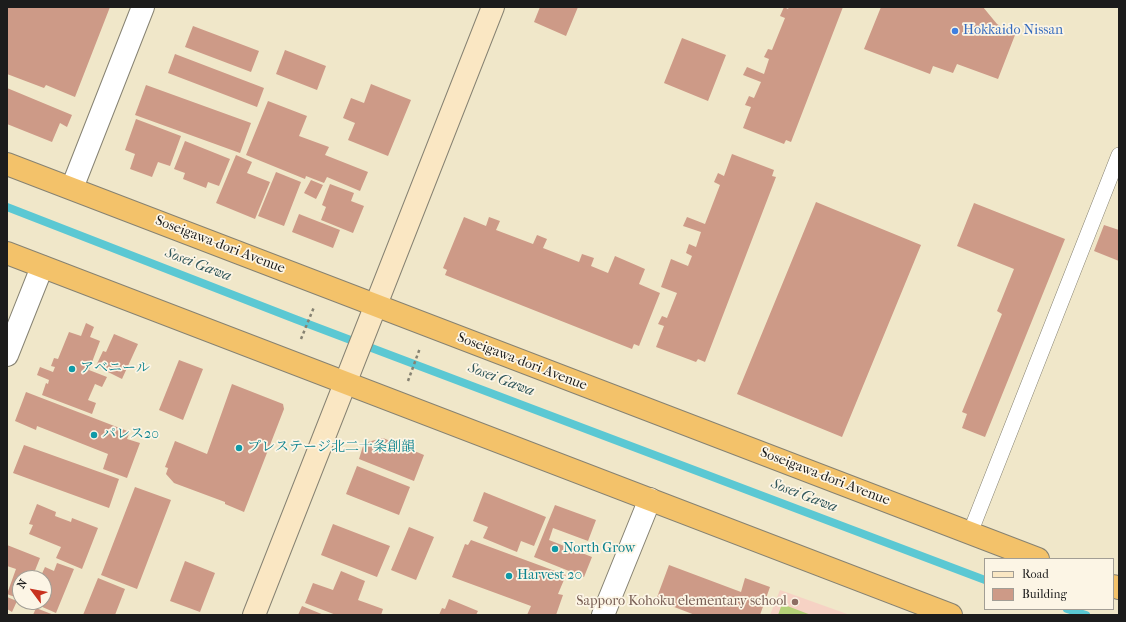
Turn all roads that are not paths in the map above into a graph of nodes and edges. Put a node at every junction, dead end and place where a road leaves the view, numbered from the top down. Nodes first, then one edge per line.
1 (143, 7) edge
2 (493, 7) edge
3 (1119, 155) edge
4 (7, 164) edge
5 (72, 188) junction
6 (7, 253) edge
7 (42, 267) junction
8 (372, 313) junction
9 (7, 355) edge
10 (345, 383) junction
11 (650, 498) junction
12 (970, 533) junction
13 (1035, 558) edge
14 (254, 615) edge
15 (603, 615) edge
16 (951, 615) edge

1 - 5 street
2 - 8 street
3 - 12 lane
4 - 5 highway, Soseigawa-dori Avenue
5 - 8 highway, Soseigawa-dori Avenue
6 - 7 highway
7 - 9 street
7 - 10 highway
8 - 10 street
8 - 12 highway, Soseigawa-dori Avenue
10 - 11 highway
10 - 14 street
11 - 15 street
11 - 16 highway
12 - 13 highway, Soseigawa-dori Avenue

